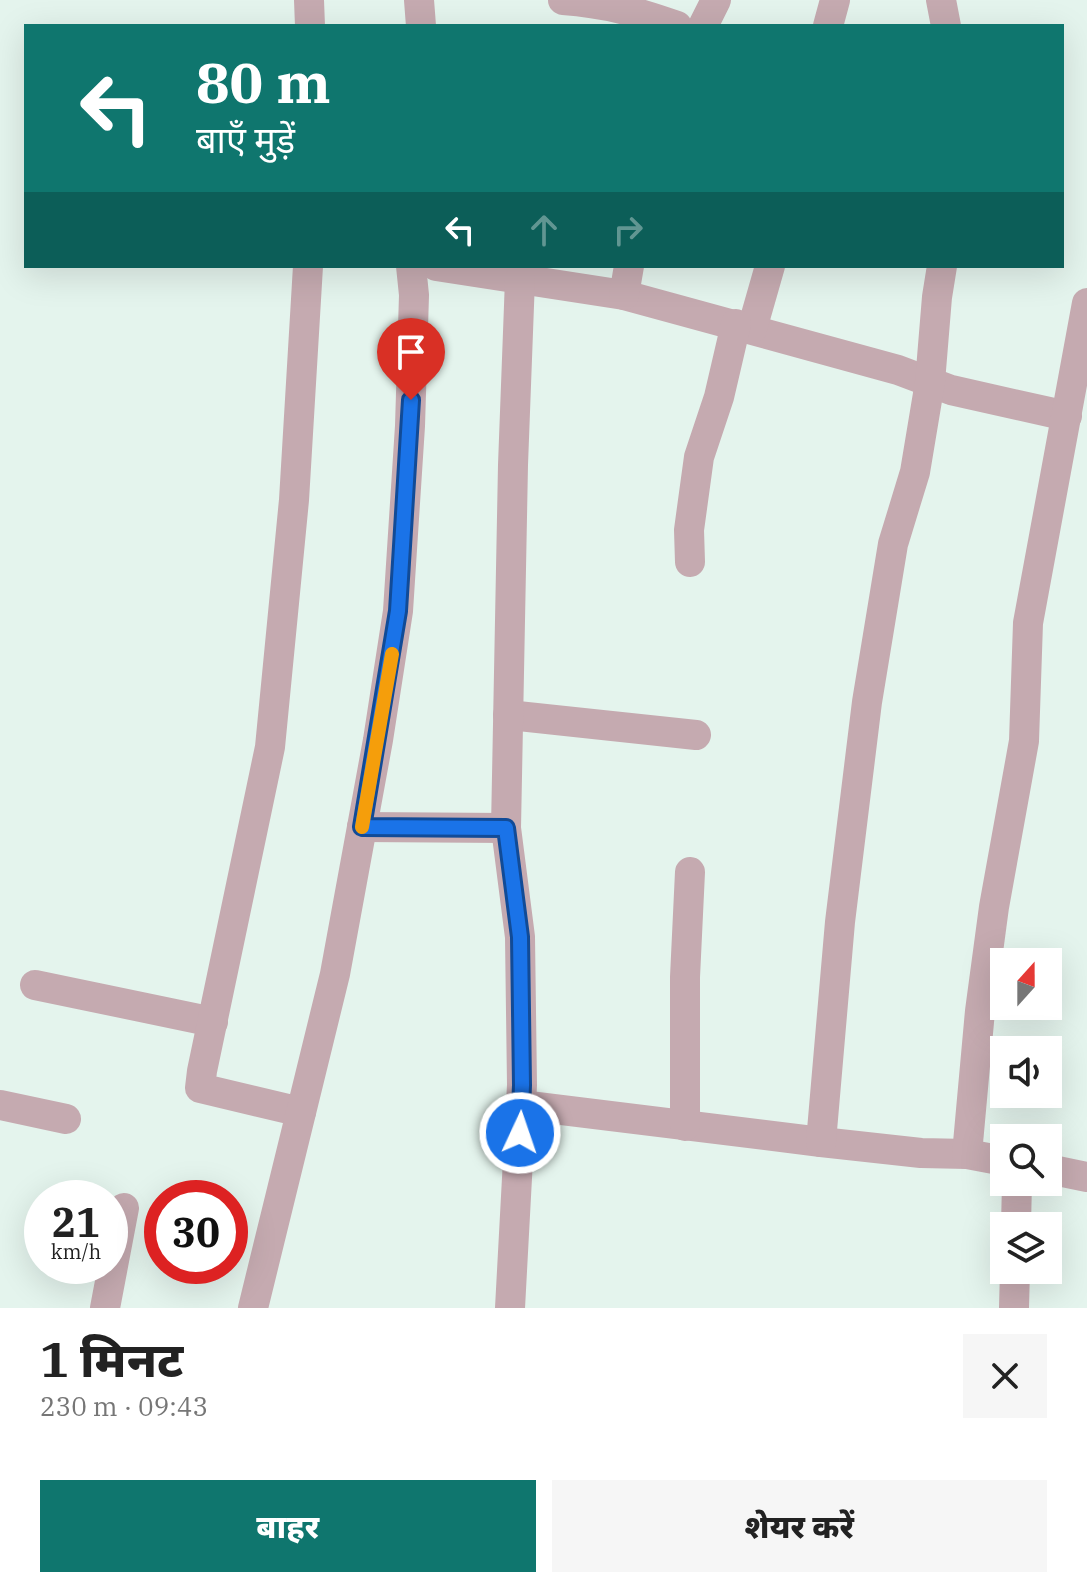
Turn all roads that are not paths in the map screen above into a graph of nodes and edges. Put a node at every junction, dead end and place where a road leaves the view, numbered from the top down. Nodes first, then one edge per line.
1 (309, 0) edge
2 (419, 0) edge
3 (563, 0) edge
4 (716, 0) edge
5 (835, 0) edge
6 (941, 0) edge
7 (310, 24) edge
8 (421, 24) edge
9 (672, 24) edge
10 (704, 24) edge
11 (829, 24) edge
12 (946, 24) edge
13 (308, 268) edge
14 (411, 268) edge
15 (449, 268) edge
16 (769, 268) edge
17 (942, 268) edge
18 (520, 279) junction
19 (626, 281) edge
20 (1087, 303) edge
21 (744, 326) junction
22 (930, 382) junction
23 (1067, 416) junction
24 (690, 562) dead end
25 (508, 715) junction
26 (696, 735) dead end
27 (362, 827) junction
28 (506, 828) junction
29 (690, 872) dead end
30 (35, 985) dead end
31 (213, 1022) junction
32 (0, 1105) edge
33 (521, 1105) junction
34 (301, 1112) junction
35 (66, 1119) dead end
36 (685, 1126) junction
37 (821, 1142) junction
38 (967, 1154) junction
39 (990, 1158) edge
40 (1062, 1172) edge
41 (1087, 1177) edge
42 (110, 1284) edge
43 (1015, 1284) edge
44 (105, 1308) edge
45 (253, 1308) edge
46 (510, 1308) edge
47 (1014, 1308) edge

1 - 7 street
2 - 8 street
3 - 9 street
4 - 10 street
5 - 11 street
6 - 12 street
13 - 31 street
14 - 27 street
15 - 18 street
16 - 21 street
17 - 22 street
18 - 19 street
18 - 25 street
19 - 21 street
20 - 23 street
21 - 22 street
21 - 24 street
22 - 23 street
22 - 37 street
23 - 38 street
25 - 26 street
25 - 28 street
27 - 28 street
27 - 34 street
28 - 33 street
29 - 36 street
30 - 31 street
31 - 34 street
32 - 35 street
33 - 36 street
33 - 46 street
34 - 45 street
36 - 37 street
37 - 38 street
38 - 39 street
40 - 41 street
42 - 44 street
43 - 47 street

